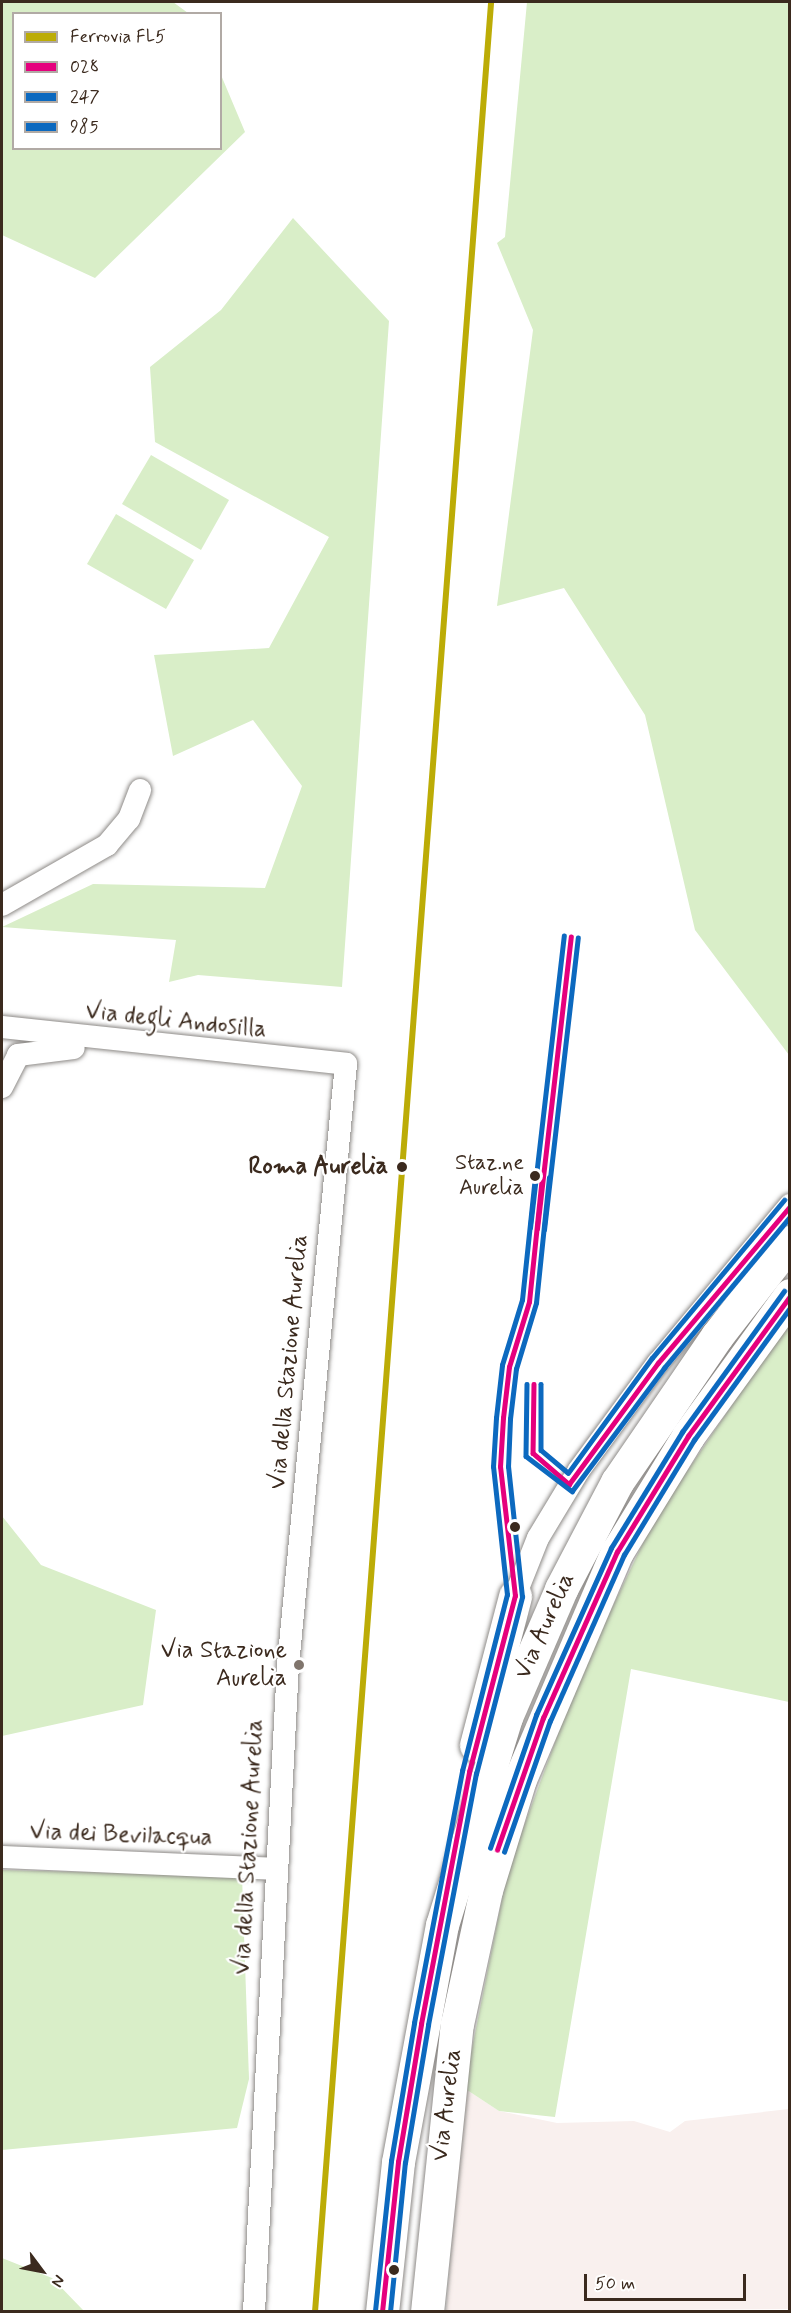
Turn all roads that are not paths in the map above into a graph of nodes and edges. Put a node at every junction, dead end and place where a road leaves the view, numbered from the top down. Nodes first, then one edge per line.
1 (140, 790) dead end
2 (2, 905) edge
3 (2, 1027) edge
4 (138, 1045) junction
5 (346, 1064) joint
6 (2, 1087) edge
7 (789, 1205) edge
8 (789, 1242) edge
9 (789, 1294) edge
10 (515, 1596) joint
11 (2, 1857) edge
12 (274, 1869) junction
13 (453, 1877) junction
14 (254, 2312) edge
15 (382, 2312) edge
16 (427, 2312) edge

1 - 2 street
3 - 4 street, Via degli Andosilla
4 - 5 street, Via degli Andosilla
4 - 6 street
5 - 12 street, Via della Stazione Aurelia
7 - 10 street, Via Aurelia
8 - 13 highway, Via Aurelia
9 - 16 highway, Via Aurelia
10 - 13 highway
11 - 12 street, Via dei Bevilacqua
12 - 14 street, Via della Stazione Aurelia
13 - 15 highway, Via Aurelia

